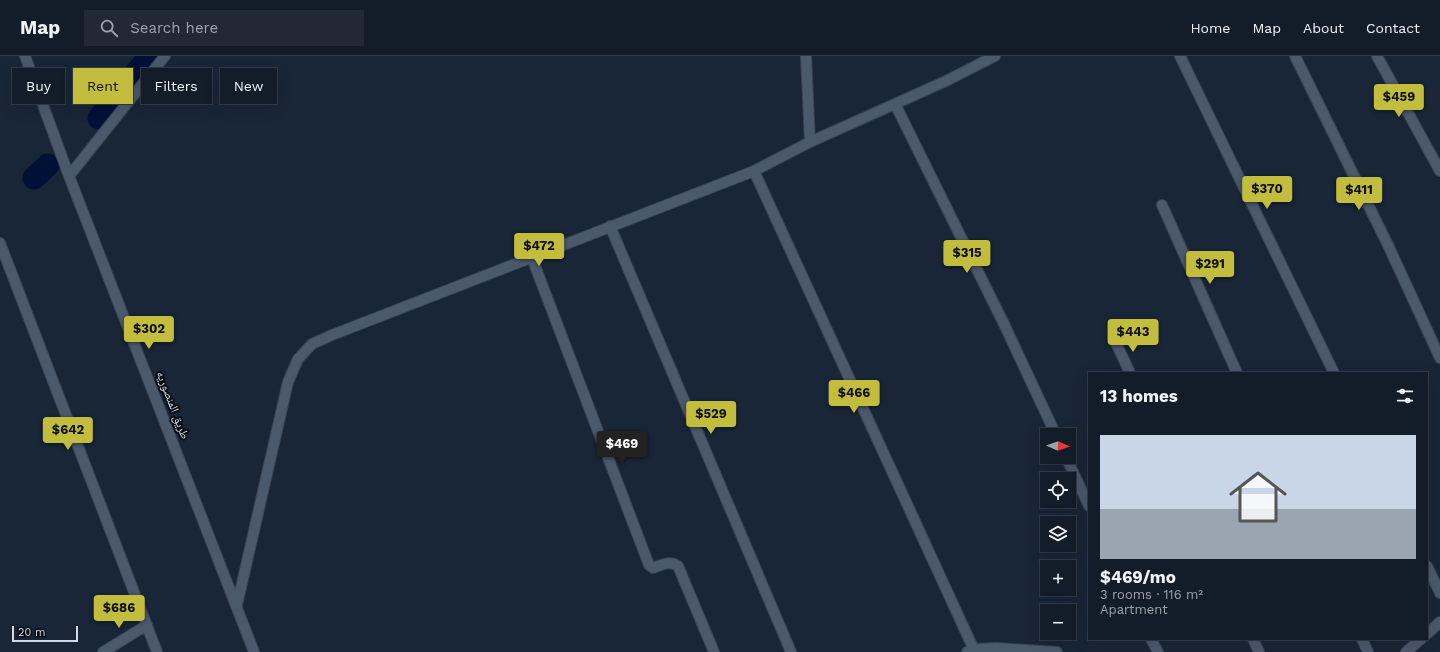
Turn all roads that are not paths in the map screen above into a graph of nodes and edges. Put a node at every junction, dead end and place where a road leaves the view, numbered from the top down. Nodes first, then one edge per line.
1 (25, 56) edge
2 (165, 56) edge
3 (806, 56) edge
4 (995, 56) edge
5 (1180, 56) edge
6 (1295, 56) edge
7 (1377, 56) edge
8 (895, 104) junction
9 (810, 142) junction
10 (754, 171) junction
11 (1440, 171) edge
12 (69, 176) junction
13 (1162, 205) dead end
14 (610, 226) junction
15 (0, 243) edge
16 (532, 258) junction
17 (1116, 343) dead end
18 (1440, 358) edge
19 (1130, 372) edge
20 (1237, 372) edge
21 (1334, 372) edge
22 (1053, 428) edge
23 (1069, 464) edge
24 (1088, 504) edge
25 (1428, 568) edge
26 (1440, 593) edge
27 (237, 605) junction
28 (1440, 622) edge
29 (147, 625) junction
30 (1428, 633) edge
31 (1152, 640) edge
32 (1253, 640) edge
33 (1362, 640) edge
34 (1420, 640) edge
35 (972, 651) edge
36 (103, 652) edge
37 (157, 652) edge
38 (254, 652) edge
39 (714, 652) edge
40 (791, 652) edge
41 (1057, 652) edge
42 (1158, 652) edge
43 (1259, 652) edge
44 (1368, 652) edge
45 (1406, 652) edge

1 - 12 street, طريق المنصوريه
2 - 12 street
3 - 9 street
4 - 8 street
5 - 21 street
6 - 18 street
7 - 11 street
8 - 9 street
8 - 22 street
9 - 10 street
10 - 14 street
10 - 35 street
12 - 27 street, طريق المنصوريه
13 - 20 street
14 - 16 street
14 - 40 street
15 - 29 street
16 - 27 street
16 - 39 street
17 - 19 street
23 - 24 street
25 - 26 street
27 - 38 street, طريق المنصوريه
28 - 30 street
29 - 36 street
29 - 37 street
31 - 42 street
32 - 43 street
33 - 44 street
34 - 45 street
35 - 41 street

